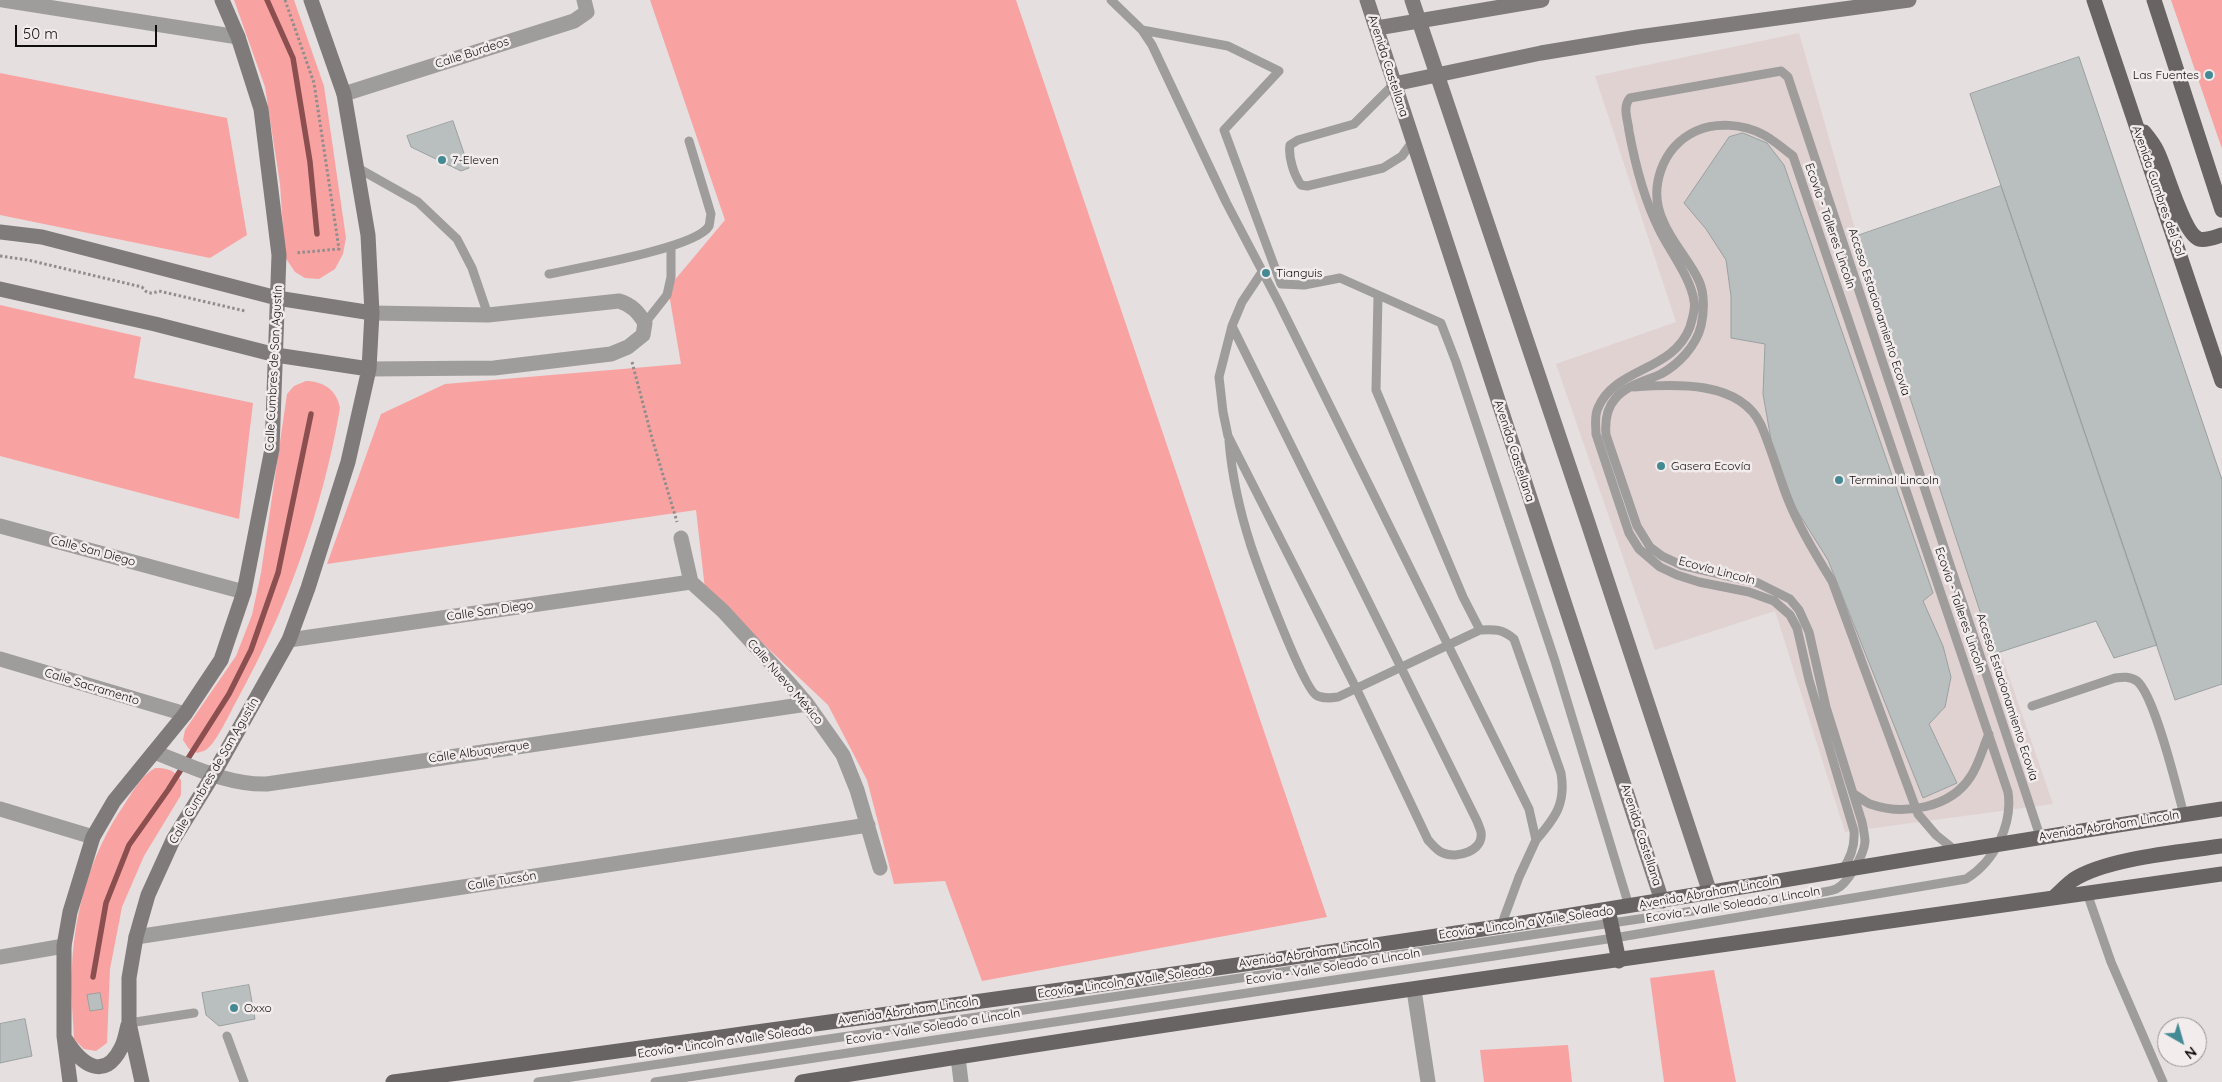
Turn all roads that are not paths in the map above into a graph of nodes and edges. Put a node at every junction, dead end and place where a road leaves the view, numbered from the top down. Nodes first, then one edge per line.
1 (3, 0) edge
2 (222, 0) edge
3 (311, 0) edge
4 (584, 0) edge
5 (1111, 0) edge
6 (1367, 0) edge
7 (1412, 0) edge
8 (1542, 0) edge
9 (2094, 0) edge
10 (2154, 0) edge
11 (1900, 1) edge
12 (1419, 22) junction
13 (1377, 28) junction
14 (1142, 30) junction
15 (238, 37) junction
16 (1436, 75) junction
17 (1394, 84) junction
18 (344, 94) junction
19 (2132, 114) junction
20 (689, 141) dead end
21 (1413, 141) junction
22 (356, 167) junction
23 (2222, 210) edge
24 (1658, 226) joint
25 (0, 232) edge
26 (2222, 235) edge
27 (671, 247) junction
28 (1262, 272) junction
29 (549, 274) dead end
30 (0, 290) edge
31 (1378, 296) junction
32 (278, 298) junction
33 (372, 313) junction
34 (488, 315) junction
35 (645, 323) junction
36 (1232, 326) junction
37 (276, 355) junction
38 (370, 369) junction
39 (2222, 381) edge
40 (1629, 388) junction
41 (1609, 393) junction
42 (1228, 436) junction
43 (0, 526) edge
44 (681, 538) road end
45 (691, 582) junction
46 (244, 592) junction
47 (1480, 630) junction
48 (289, 640) junction
49 (1447, 644) junction
50 (0, 659) edge
51 (1400, 669) junction
52 (1357, 690) junction
53 (807, 704) junction
54 (2032, 706) dead end
55 (185, 714) junction
56 (1989, 734) junction
57 (154, 752) junction
58 (213, 774) junction
59 (1854, 794) junction
60 (1916, 808) junction
61 (2222, 809) edge
62 (2, 811) edge
63 (2184, 815) junction
64 (868, 825) junction
65 (2040, 836) junction
66 (93, 837) junction
67 (1536, 840) junction
68 (1998, 843) junction
69 (2222, 846) edge
70 (1956, 851) junction
71 (880, 868) dead end
72 (1848, 868) junction
73 (2222, 874) edge
74 (1710, 893) junction
75 (2087, 893) junction
76 (2053, 898) junction
77 (1662, 901) junction
78 (1629, 906) junction
79 (1611, 923) junction
80 (1501, 926) junction
81 (136, 937) junction
82 (64, 946) junction
83 (0, 957) edge
84 (1619, 960) junction
85 (1414, 990) junction
86 (194, 1013) dead end
87 (129, 1023) junction
88 (64, 1036) junction
89 (227, 1036) dead end
90 (958, 1056) junction
91 (70, 1082) edge
92 (142, 1082) edge
93 (244, 1082) edge
94 (393, 1082) edge
95 (538, 1082) edge
96 (655, 1082) edge
97 (802, 1082) edge
98 (961, 1082) edge
99 (1428, 1082) edge
100 (2163, 1082) edge

1 - 15 street
2 - 15 street, Calle Cumbres de San Agustín
3 - 18 street, Calle Cumbres de San Agustín
4 - 18 street, Calle Burdeos
5 - 14 lane
6 - 13 street, Avenida Castellana
7 - 12 street
8 - 12 street
9 - 19 main road, Avenida Cumbres del Sol
10 - 23 main road
11 - 16 street
12 - 13 street
12 - 16 street
13 - 17 street, Avenida Castellana
14 - 28 lane
14 - 31 lane
15 - 32 street, Calle Cumbres de San Agustín
16 - 17 street
16 - 74 street
17 - 21 street, Avenida Castellana
17 - 21 lane
18 - 22 street, Calle Cumbres de San Agustín
19 - 26 main road
19 - 39 main road, Avenida Cumbres del Sol
20 - 27 lane
21 - 77 street, Avenida Castellana
22 - 33 street, Calle Cumbres de San Agustín
22 - 34 lane
24 - 41 lane, Ecovía Lincoln
24 - 65 lane, Acceso Estacionamiento Ecovía
25 - 32 street
27 - 29 lane
27 - 35 lane
28 - 36 lane
28 - 49 lane
30 - 37 street
31 - 47 lane
31 - 78 lane
32 - 33 street
32 - 37 street, Calle Cumbres de San Agustín
33 - 34 street
33 - 38 street, Calle Cumbres de San Agustín
34 - 35 street
35 - 38 street
36 - 42 lane
36 - 51 lane
37 - 38 street
37 - 46 street, Calle Cumbres de San Agustín
38 - 48 street, Calle Cumbres de San Agustín
40 - 41 lane
40 - 56 lane, Ecovía - Talleres Lincoln
40 - 59 lane, Ecovía - Talleres Lincoln
40 - 60 lane
41 - 72 lane, Ecovía Lincoln
42 - 52 lane
42 - 52 lane
43 - 46 street, Calle San Diego
44 - 45 street
45 - 48 street, Calle San Diego
45 - 53 street, Calle Nuevo México
46 - 55 street, Calle Cumbres de San Agustín
47 - 49 lane
47 - 67 lane
48 - 58 street, Calle Cumbres de San Agustín
49 - 51 lane
49 - 67 lane
50 - 55 street, Calle Sacramento
51 - 52 lane
51 - 52 lane
53 - 58 street, Calle Albuquerque
53 - 64 street, Calle Nuevo México
54 - 63 lane
55 - 57 street, Calle Cumbres de San Agustín
56 - 60 lane
56 - 68 lane, Ecovía - Talleres Lincoln
57 - 58 street, Calle Albuquerque
57 - 66 street, Calle Cumbres de San Agustín
58 - 81 street, Calle Cumbres de San Agustín
59 - 60 lane
59 - 72 lane, Ecovía - Talleres Lincoln
60 - 70 lane
61 - 63 main road, Avenida Abraham Lincoln
62 - 66 street
63 - 65 main road, Avenida Abraham Lincoln
64 - 71 street, Calle Nuevo México
64 - 81 street, Calle Tucsón
65 - 68 main road, Avenida Abraham Lincoln
66 - 82 street, Calle Cumbres de San Agustín
67 - 80 lane
68 - 70 main road, Avenida Abraham Lincoln
68 - 79 lane, Ecovía - Valle Soleado a Lincoln
69 - 76 main road
70 - 72 main road, Avenida Abraham Lincoln
72 - 74 main road, Avenida Abraham Lincoln
72 - 79 lane, Ecovía - Lincoln a Valle Soleado
73 - 75 main road
74 - 77 main road, Avenida Abraham Lincoln
75 - 76 main road
75 - 100 lane
76 - 84 main road
77 - 78 main road, Avenida Abraham Lincoln
78 - 79 main road, Avenida Abraham Lincoln
79 - 80 main road, Avenida Abraham Lincoln
79 - 84 main road
79 - 95 lane, Ecovía - Lincoln a Valle Soleado
79 - 96 lane, Ecovía - Valle Soleado a Lincoln
80 - 94 main road, Avenida Abraham Lincoln
81 - 87 street, Calle Cumbres de San Agustín
82 - 83 street
82 - 88 street, Calle Cumbres de San Agustín
84 - 85 main road
85 - 90 main road
85 - 99 street
86 - 87 lane
87 - 88 street
87 - 92 street, Calle Cumbres de San Agustín
88 - 91 street, Calle Cumbres de San Agustín
89 - 93 lane
90 - 97 main road
90 - 98 street

